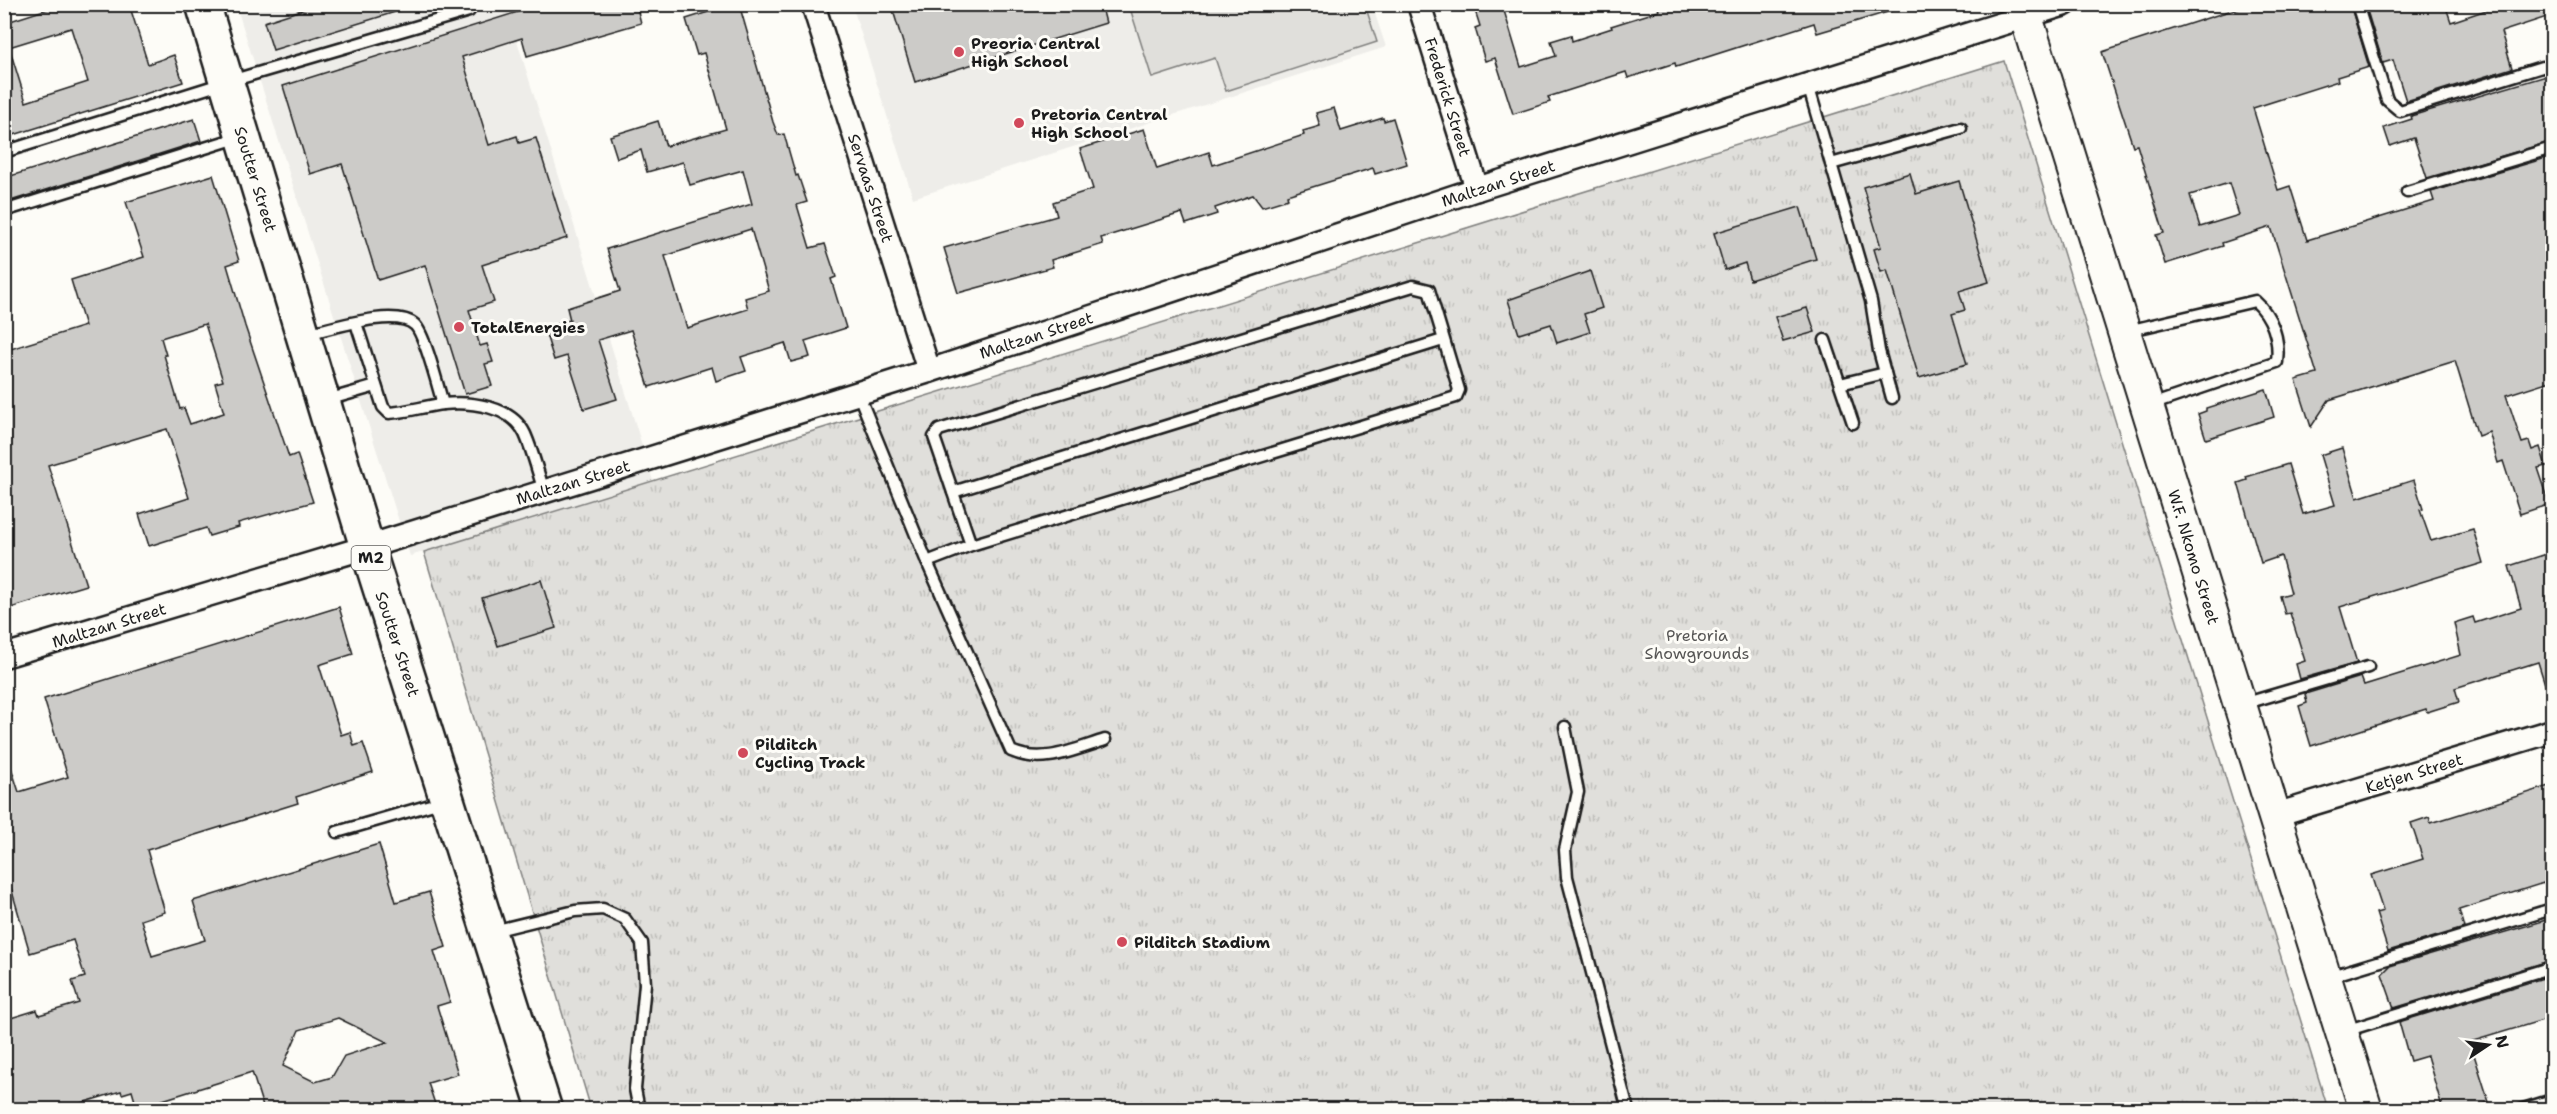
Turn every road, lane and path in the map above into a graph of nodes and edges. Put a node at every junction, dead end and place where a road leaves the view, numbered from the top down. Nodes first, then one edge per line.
1 (203, 4) edge
2 (813, 4) edge
3 (1419, 4) edge
4 (2065, 4) edge
5 (2356, 4) edge
6 (469, 11) dead end
7 (2024, 11) edge
8 (2542, 67) dead end
9 (227, 82) junction
10 (1808, 85) junction
11 (1961, 128) dead end
12 (243, 136) junction
13 (2553, 147) edge
14 (4, 152) edge
15 (1831, 164) junction
16 (1477, 189) junction
17 (2407, 192) dead end
18 (4, 211) edge
19 (356, 323) junction
20 (2123, 332) junction
21 (303, 335) junction
22 (1443, 340) junction
23 (1826, 340) dead end
24 (928, 371) junction
25 (1885, 373) junction
26 (1840, 384) junction
27 (376, 386) junction
28 (858, 393) junction
29 (1892, 398) dead end
30 (323, 401) junction
31 (443, 404) junction
32 (2147, 406) junction
33 (1853, 423) dead end
34 (544, 491) junction
35 (953, 492) junction
36 (971, 545) junction
37 (367, 547) junction
38 (927, 562) junction
39 (4, 656) edge
40 (2368, 667) dead end
41 (2240, 705) junction
42 (1566, 727) dead end
43 (2553, 731) edge
44 (1105, 740) dead end
45 (448, 801) junction
46 (2275, 815) junction
47 (337, 832) dead end
48 (2553, 909) edge
49 (489, 931) junction
50 (2553, 967) edge
51 (2325, 978) junction
52 (2342, 1032) junction
53 (2553, 1100) edge
54 (545, 1110) edge
55 (639, 1110) edge
56 (1628, 1110) edge
57 (2366, 1110) edge
58 (2520, 1110) edge

1 - 9 main road, Soutter Street / M2
2 - 24 street, Servaas Street
3 - 16 street, Frederick Street
4 - 7 street, Maltzan Street
5 - 8 lane
6 - 9 lane
7 - 10 street, Maltzan Street
7 - 20 main road, W.F. Nkomo Street
9 - 12 main road, Soutter Street / M2
9 - 14 lane
10 - 15 lane
10 - 16 street, Maltzan Street
11 - 15 lane
12 - 18 lane
12 - 21 main road, Soutter Street / M2
13 - 17 lane
15 - 25 lane
16 - 24 street, Maltzan Street
19 - 21 lane
19 - 27 lane
19 - 31 lane
20 - 32 main road, W.F. Nkomo Street
20 - 32 lane
21 - 30 main road, Soutter Street / M2
22 - 35 lane
22 - 35 lane
22 - 36 lane
23 - 26 lane
24 - 28 street, Maltzan Street
25 - 26 lane
25 - 29 lane
26 - 33 lane
27 - 30 lane
27 - 31 lane
28 - 34 street, Maltzan Street
28 - 38 lane
30 - 37 main road, Soutter Street / M2
31 - 34 lane
32 - 41 main road, W.F. Nkomo Street
34 - 37 street, Maltzan Street
35 - 36 lane
36 - 38 lane
37 - 39 street, Maltzan Street
37 - 45 main road, Soutter Street / M2
38 - 44 lane
40 - 41 lane
41 - 46 main road, W.F. Nkomo Street
42 - 56 lane
43 - 46 street, Ketjen Street
45 - 47 lane
45 - 49 main road, Soutter Street / M2
46 - 51 main road, W.F. Nkomo Street
48 - 51 lane
49 - 54 main road, Soutter Street / M2
49 - 55 lane
50 - 52 lane
51 - 52 main road, W.F. Nkomo Street
52 - 57 main road, W.F. Nkomo Street
53 - 58 lane

